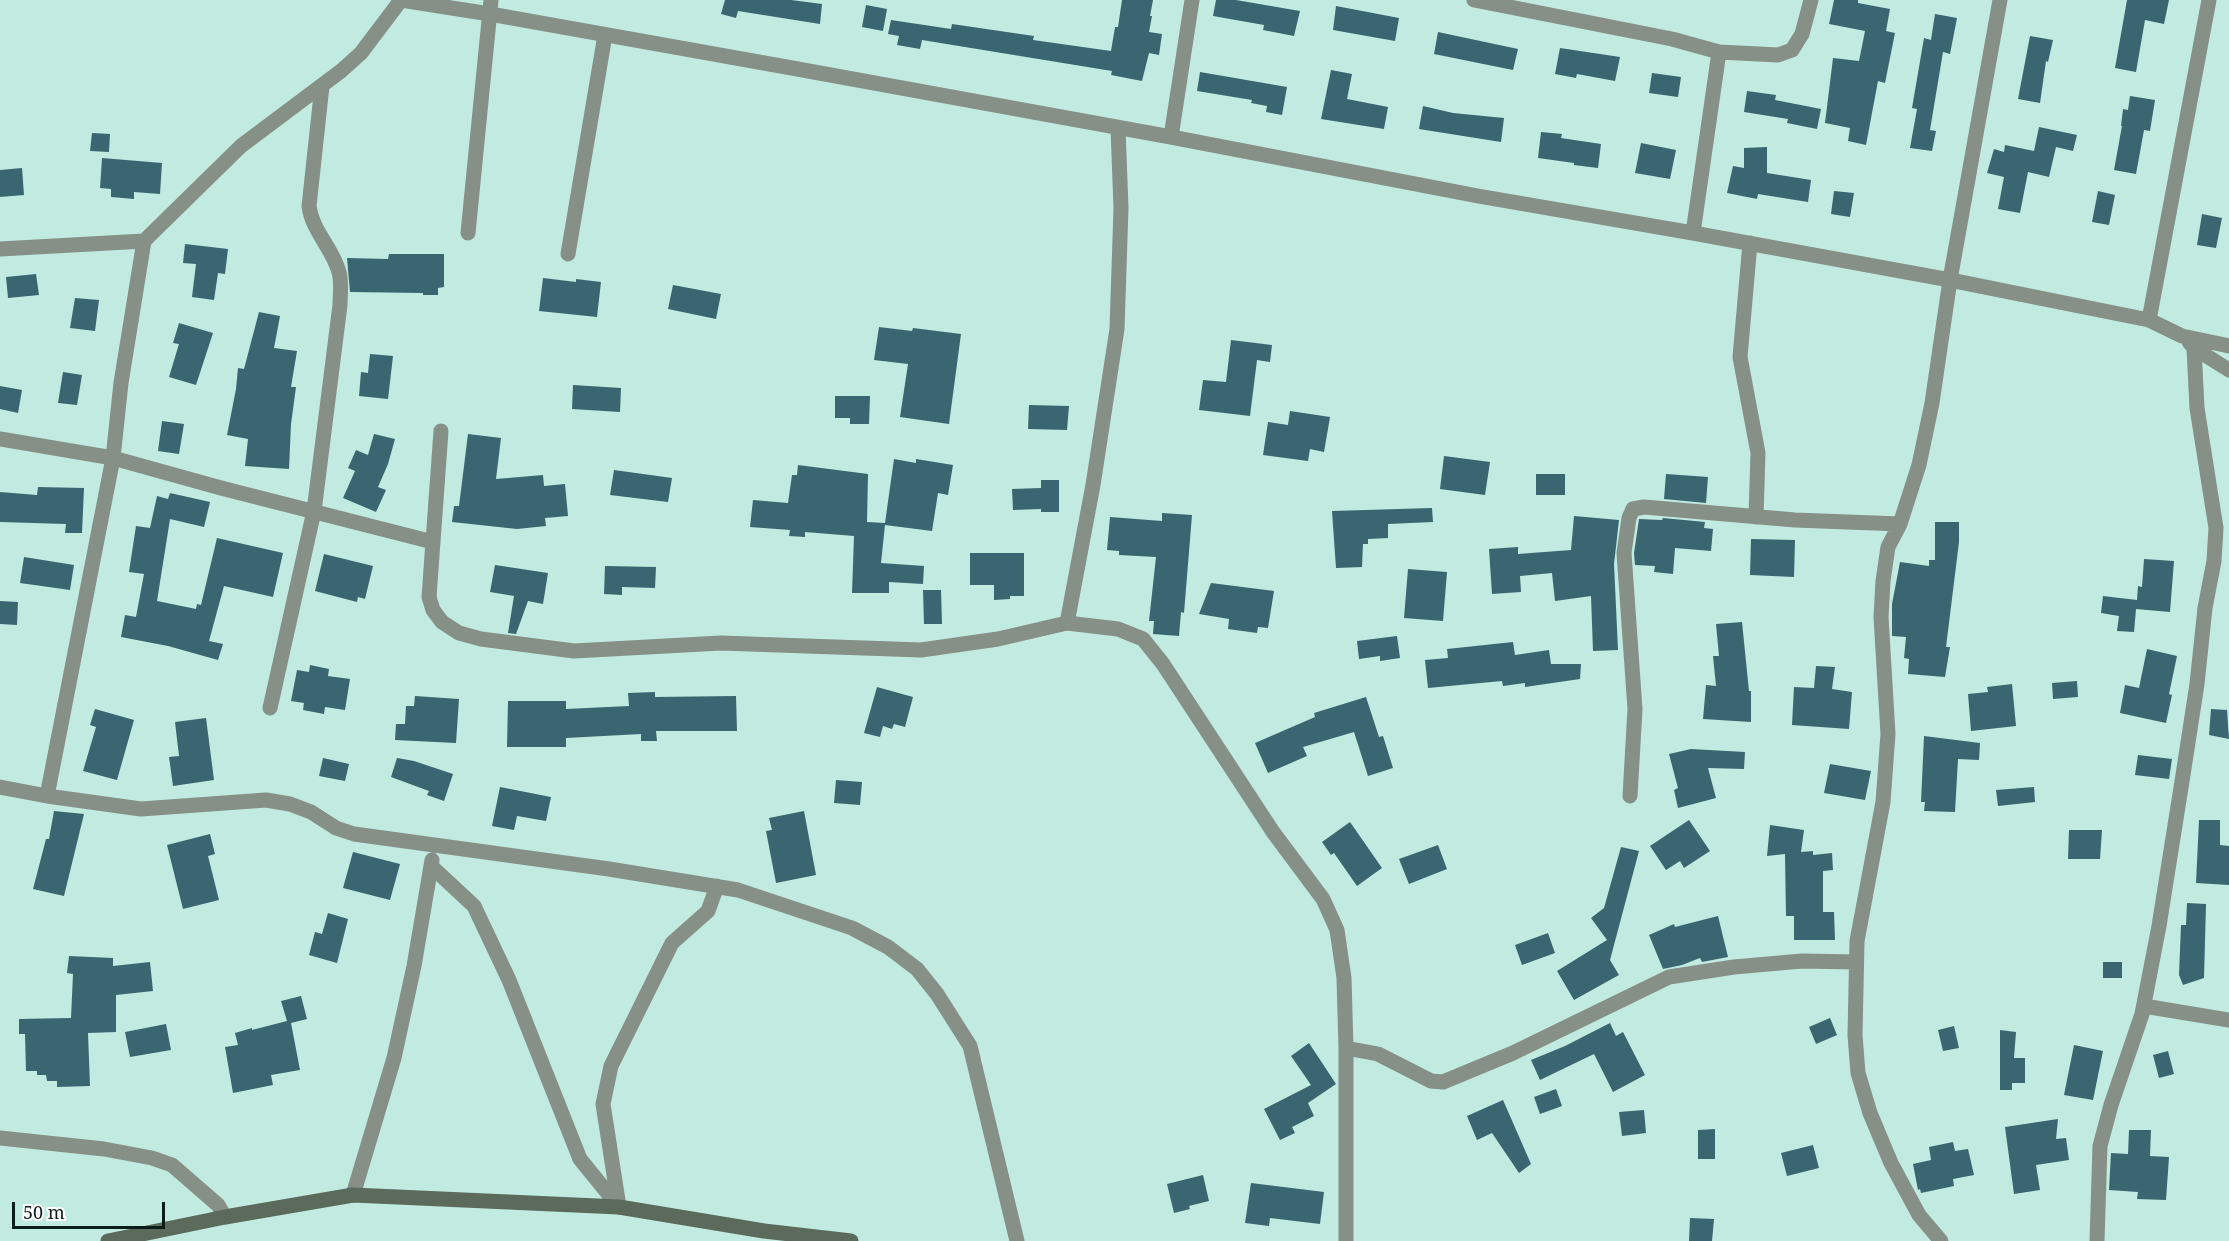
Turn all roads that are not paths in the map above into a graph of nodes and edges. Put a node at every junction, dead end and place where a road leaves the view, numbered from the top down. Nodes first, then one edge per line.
1 (401, 0) edge
2 (1192, 0) edge
3 (1474, 0) edge
4 (1810, 0) edge
5 (2000, 0) edge
6 (2209, 0) edge
7 (491, 7) edge
8 (605, 35) junction
9 (1719, 52) junction
10 (322, 86) junction
11 (1118, 128) junction
12 (1171, 137) junction
13 (468, 233) dead end
14 (1693, 233) junction
15 (144, 241) junction
16 (1750, 243) junction
17 (0, 249) edge
18 (568, 254) dead end
19 (1950, 280) junction
20 (2149, 320) junction
21 (2182, 336) junction
22 (2229, 346) edge
23 (2194, 348) junction
24 (2229, 370) edge
25 (441, 431) dead end
26 (0, 440) edge
27 (113, 458) junction
28 (314, 511) junction
29 (1756, 517) junction
30 (1900, 524) junction
31 (433, 542) junction
32 (1067, 623) junction
33 (270, 708) dead end
34 (0, 787) edge
35 (47, 796) junction
36 (1630, 796) dead end
37 (435, 844) junction
38 (431, 867) junction
39 (717, 886) junction
40 (1856, 962) junction
41 (2144, 1006) junction
42 (2229, 1020) edge
43 (1346, 1048) junction
44 (0, 1138) edge
45 (353, 1196) junction
46 (619, 1207) junction
47 (225, 1217) junction
48 (764, 1236) edge
49 (108, 1241) edge
50 (851, 1241) edge
51 (1017, 1241) edge
52 (1346, 1241) edge
53 (1941, 1241) edge
54 (2097, 1241) edge

1 - 7 street
1 - 10 street
2 - 12 street
3 - 9 street
4 - 9 street
5 - 19 street
6 - 20 street
7 - 8 street
7 - 13 street
8 - 11 street
8 - 18 street
9 - 14 street
10 - 15 street
10 - 28 street
11 - 12 street
11 - 32 street
12 - 14 street
14 - 16 street
15 - 17 street
15 - 27 street
16 - 19 street
16 - 29 street
19 - 20 street
19 - 30 street
20 - 21 street
21 - 22 street
21 - 23 street
23 - 24 street
23 - 41 street
25 - 31 street
26 - 27 street
27 - 28 street
27 - 35 street
28 - 31 street
28 - 33 street
29 - 30 street
29 - 36 street
30 - 40 street
31 - 32 street
32 - 43 street
34 - 35 street
35 - 37 street
37 - 38 street
37 - 39 street
38 - 45 street
38 - 46 street
39 - 46 street
39 - 51 street
40 - 43 street
40 - 53 street
41 - 42 street
41 - 54 street
43 - 52 street
44 - 47 street
45 - 46 street
45 - 47 street
46 - 48 street
47 - 49 street
48 - 50 street

